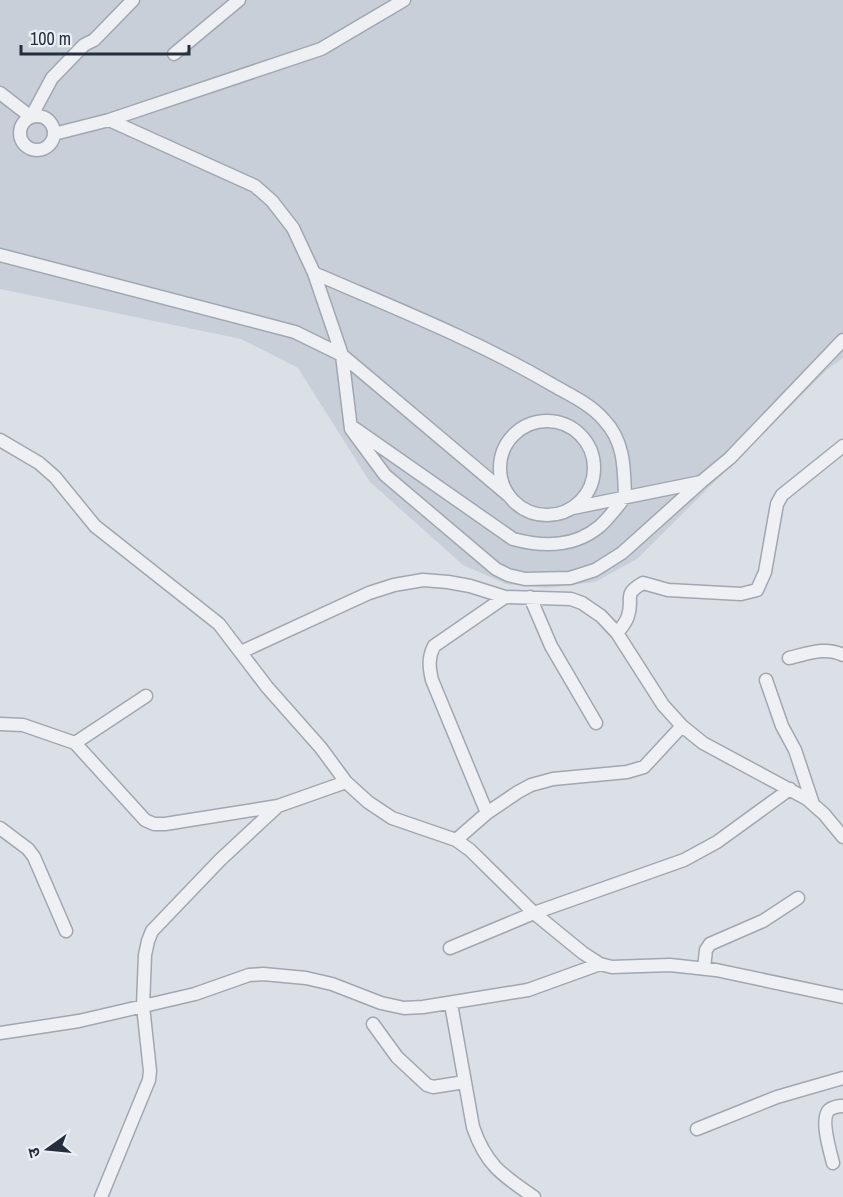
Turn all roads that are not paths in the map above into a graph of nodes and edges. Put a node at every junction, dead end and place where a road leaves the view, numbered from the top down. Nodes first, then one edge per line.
1 (133, 0) edge
2 (239, 0) edge
3 (404, 0) edge
4 (174, 54) dead end
5 (0, 93) edge
6 (31, 117) junction
7 (109, 120) junction
8 (54, 134) junction
9 (0, 255) edge
10 (314, 273) junction
11 (843, 340) edge
12 (342, 355) junction
13 (351, 426) junction
14 (0, 440) edge
15 (843, 446) edge
16 (700, 482) junction
17 (508, 495) junction
18 (625, 497) junction
19 (573, 508) junction
20 (505, 597) junction
21 (530, 597) junction
22 (617, 633) junction
23 (241, 652) junction
24 (843, 655) edge
25 (789, 658) dead end
26 (765, 680) dead end
27 (146, 696) dead end
28 (596, 723) dead end
29 (0, 724) edge
30 (682, 726) junction
31 (75, 743) junction
32 (346, 782) junction
33 (790, 789) junction
34 (814, 805) junction
35 (278, 806) junction
36 (487, 813) junction
37 (0, 828) edge
38 (843, 837) edge
39 (456, 840) junction
40 (798, 898) dead end
41 (534, 913) junction
42 (66, 931) dead end
43 (450, 948) dead end
44 (600, 964) junction
45 (704, 968) junction
46 (843, 997) edge
47 (451, 1004) junction
48 (143, 1006) junction
49 (373, 1024) dead end
50 (0, 1033) edge
51 (843, 1078) edge
52 (465, 1082) junction
53 (843, 1106) edge
54 (697, 1129) dead end
55 (832, 1163) dead end
56 (101, 1197) edge
57 (534, 1197) edge

1 - 6 street
2 - 4 street
3 - 7 street
5 - 6 street
6 - 8 street
6 - 8 street
7 - 8 street
7 - 10 street
9 - 12 street
10 - 12 street
10 - 18 street
11 - 16 street
12 - 13 street
12 - 17 street
13 - 16 street
13 - 18 street
14 - 23 street
15 - 22 street
16 - 18 street
17 - 19 street
17 - 19 street
18 - 19 street
20 - 21 street
20 - 23 street
20 - 36 street
21 - 22 street
21 - 28 street
22 - 30 street
23 - 32 street
24 - 25 street
26 - 34 street
27 - 31 street
29 - 31 street
30 - 33 street
30 - 36 street
31 - 35 street
32 - 35 street
32 - 39 street
33 - 34 street
33 - 41 street
34 - 38 street
35 - 48 street
36 - 39 street
37 - 42 street
39 - 41 street
40 - 45 street
41 - 43 street
41 - 44 street
44 - 45 street
44 - 47 street
45 - 46 street
47 - 48 street
47 - 52 street
48 - 50 street
48 - 56 street
49 - 52 street
51 - 54 street
52 - 57 street
53 - 55 street

